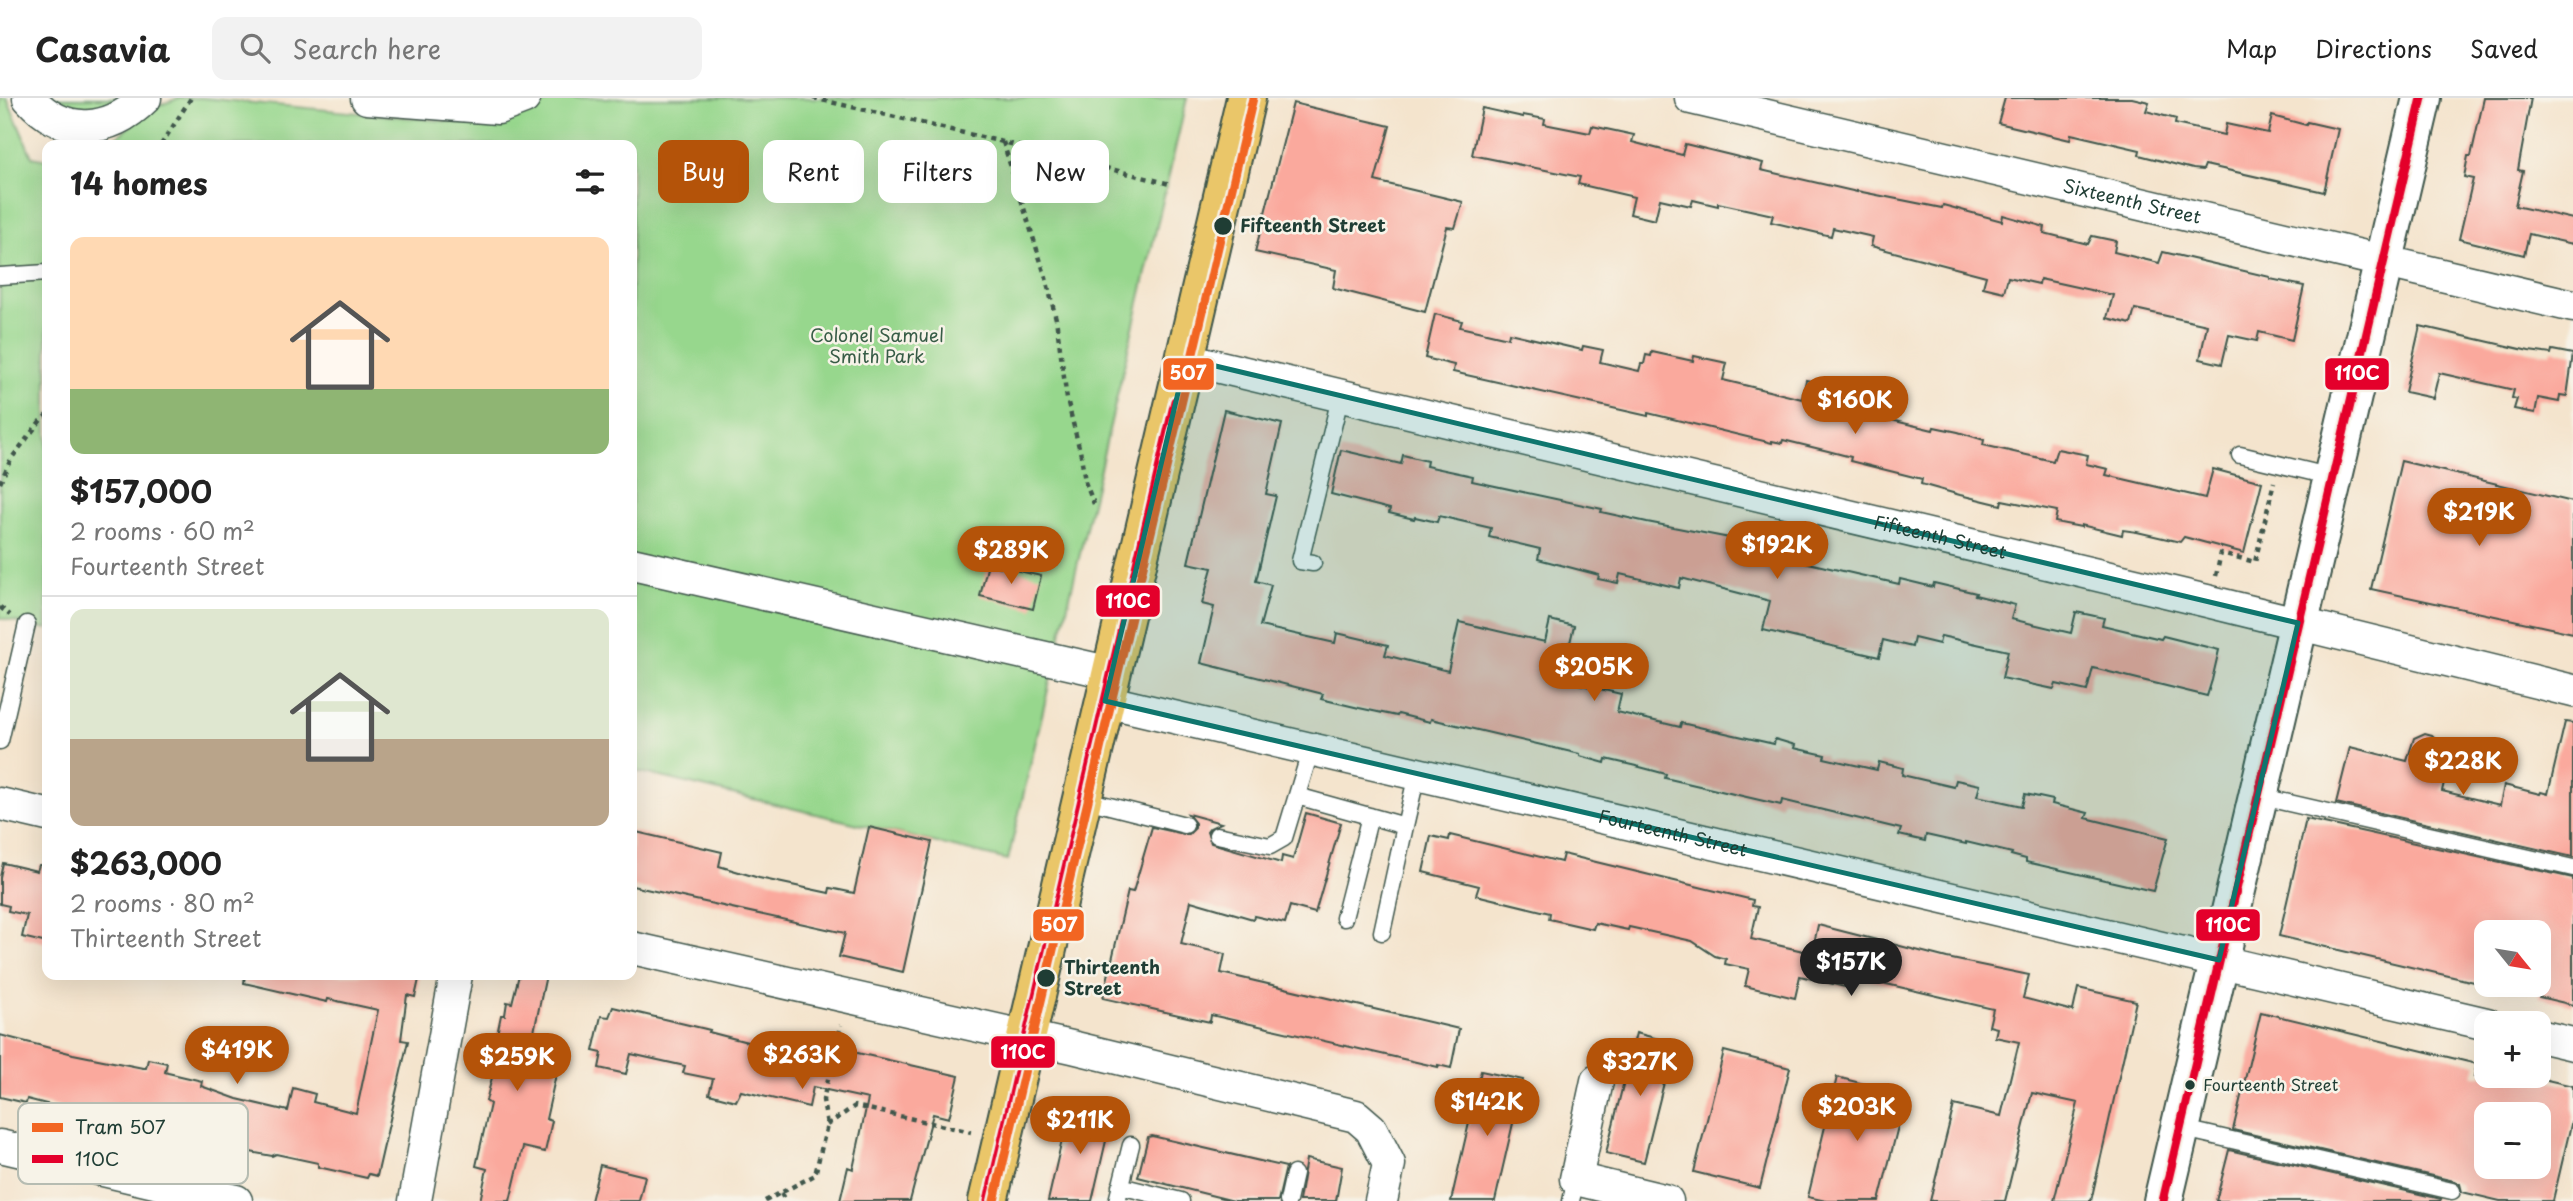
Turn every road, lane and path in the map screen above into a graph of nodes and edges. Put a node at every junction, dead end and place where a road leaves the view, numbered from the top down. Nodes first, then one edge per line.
1 (145, 98) edge
2 (191, 98) edge
3 (367, 98) edge
4 (524, 98) edge
5 (813, 98) edge
6 (1246, 98) edge
7 (1691, 98) edge
8 (2422, 98) edge
9 (34, 103) edge
10 (99, 134) edge
11 (52, 140) edge
12 (163, 140) edge
13 (1003, 142) junction
14 (1170, 184) dead end
15 (2383, 260) junction
16 (42, 273) edge
17 (0, 276) edge
18 (2573, 306) edge
19 (1186, 359) junction
20 (1341, 394) junction
21 (42, 418) edge
22 (2240, 455) dead end
23 (2278, 464) junction
24 (2332, 477) junction
25 (0, 483) edge
26 (1094, 504) dead end
27 (1313, 563) dead end
28 (637, 565) edge
29 (2215, 579) dead end
30 (27, 624) dead end
31 (2298, 624) junction
32 (1108, 687) junction
33 (2573, 691) edge
34 (0, 741) edge
35 (1311, 749) junction
36 (1417, 774) junction
37 (2257, 795) junction
38 (1297, 796) junction
39 (1082, 799) junction
40 (0, 804) edge
41 (42, 814) edge
42 (1370, 816) junction
43 (1185, 825) dead end
44 (1405, 826) junction
45 (1217, 835) dead end
46 (2573, 868) edge
47 (1344, 918) dead end
48 (1382, 932) dead end
49 (637, 949) edge
50 (2219, 960) junction
51 (455, 980) edge
52 (847, 996) junction
53 (2474, 1021) edge
54 (1026, 1037) junction
55 (2551, 1039) edge
56 (2573, 1044) edge
57 (1597, 1081) dead end
58 (827, 1125) junction
59 (2180, 1128) junction
60 (1002, 1140) junction
61 (1130, 1144) dead end
62 (0, 1146) edge
63 (18, 1150) edge
64 (1294, 1174) dead end
65 (163, 1184) edge
66 (1574, 1190) edge
67 (2452, 1191) dead end
68 (781, 1193) junction
69 (1119, 1194) edge
70 (236, 1201) edge
71 (415, 1201) edge
72 (765, 1201) edge
73 (785, 1201) edge
74 (988, 1201) edge
75 (1181, 1201) edge
76 (1287, 1201) edge
77 (1381, 1201) edge
78 (1667, 1201) edge
79 (2163, 1201) edge

1 - 10 street
2 - 12 path
3 - 4 street
5 - 13 path
6 - 19 main road
7 - 15 street, Sixteenth Street
8 - 15 street
9 - 10 street
9 - 11 street
13 - 14 path
13 - 26 path
15 - 18 street, Sixteenth Street
15 - 24 street
16 - 17 lane
19 - 20 street, Fifteenth Street
19 - 32 main road
20 - 27 lane
20 - 31 street, Fifteenth Street
21 - 25 path
22 - 23 lane
23 - 24 lane
23 - 29 path
24 - 31 street
28 - 32 street, Fourteenth Street
30 - 34 lane
31 - 33 street, Fifteenth Street
31 - 37 street
32 - 35 street, Fourteenth Street
32 - 39 main road
35 - 36 street, Fourteenth Street
35 - 38 lane
36 - 44 lane
36 - 50 street, Fourteenth Street
37 - 46 lane
37 - 50 street
38 - 42 lane
38 - 45 lane
39 - 43 lane
39 - 54 main road
40 - 41 street
42 - 44 lane
42 - 47 lane
44 - 48 lane
49 - 52 street
50 - 53 street, Fourteenth Street
50 - 59 street
51 - 71 street
52 - 54 street
52 - 58 path
54 - 60 main road
54 - 77 street
55 - 56 street
57 - 66 street
58 - 60 path
58 - 68 path
59 - 67 lane
59 - 79 street
60 - 74 main road
61 - 69 lane
62 - 63 street
64 - 76 lane
65 - 70 street
66 - 78 street
68 - 72 path
68 - 73 path
69 - 75 lane

